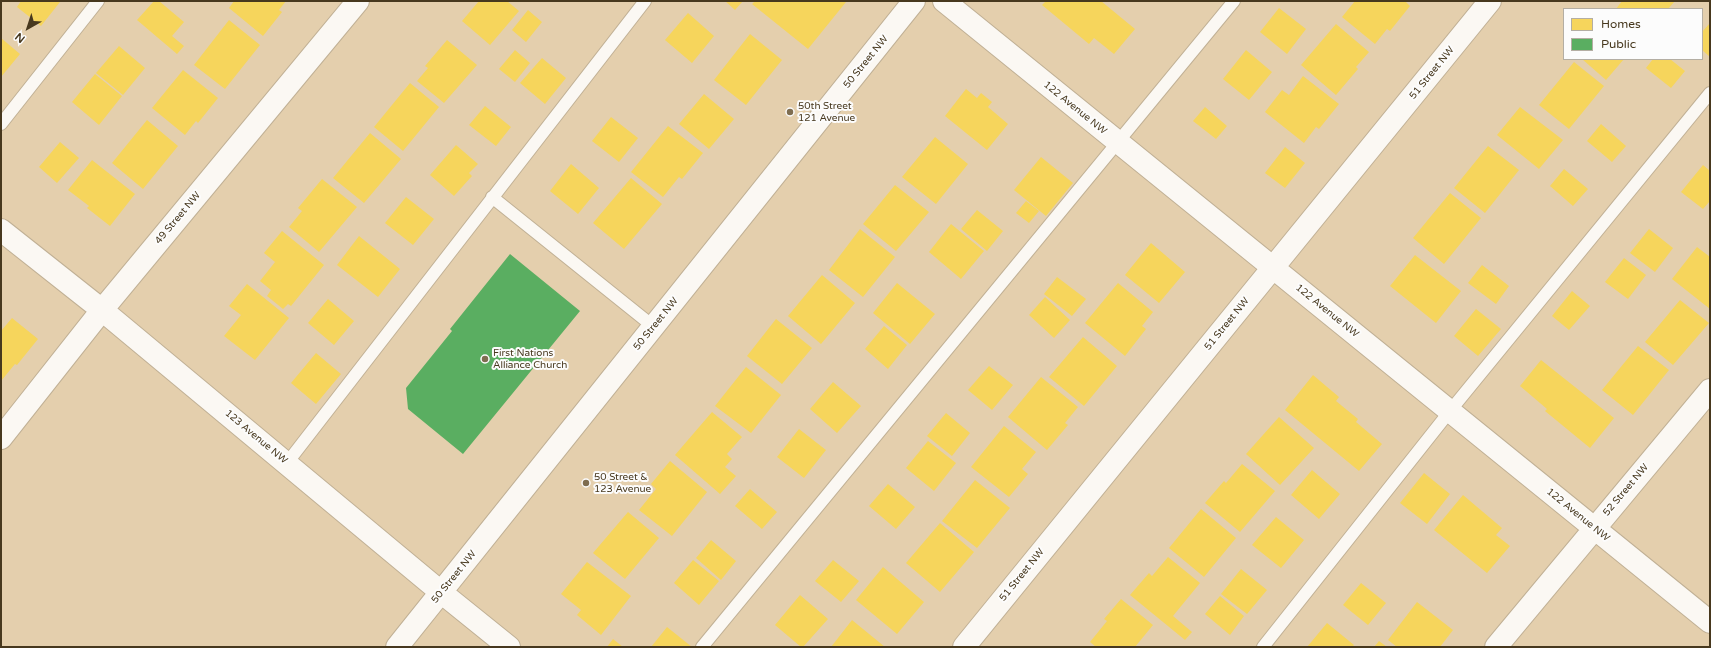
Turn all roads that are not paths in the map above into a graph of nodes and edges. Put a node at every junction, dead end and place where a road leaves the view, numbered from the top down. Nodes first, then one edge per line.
1 (98, 1) edge
2 (358, 1) edge
3 (645, 1) edge
4 (914, 1) edge
5 (944, 1) edge
6 (1234, 1) edge
7 (1490, 1) edge
8 (1710, 93) edge
9 (1, 124) edge
10 (1118, 144) junction
11 (492, 198) junction
12 (1, 230) edge
13 (1273, 267) junction
14 (102, 310) junction
15 (654, 327) junction
16 (1710, 390) edge
17 (1450, 411) junction
18 (1, 438) edge
19 (287, 463) junction
20 (1594, 528) junction
21 (442, 593) junction
22 (1710, 622) edge
23 (398, 647) edge
24 (509, 647) edge
25 (702, 647) edge
26 (964, 647) edge
27 (1263, 647) edge
28 (1496, 647) edge

1 - 9 lane
2 - 14 street, 49 Street NW
3 - 11 lane
4 - 15 street, 50 Street NW
5 - 10 street, 122 Avenue NW
6 - 10 lane
7 - 13 street, 51 Street NW
8 - 17 lane
10 - 13 street, 122 Avenue NW
10 - 25 lane
11 - 15 lane
11 - 19 lane
12 - 14 street, 123 Avenue NW
13 - 17 street, 122 Avenue NW
13 - 26 street, 51 Street NW
14 - 18 street, 49 Street NW
14 - 19 street, 123 Avenue NW
15 - 21 street, 50 Street NW
16 - 20 street, 52 Street NW
17 - 20 street, 122 Avenue NW
17 - 27 lane
19 - 21 street, 123 Avenue NW
20 - 22 street, 122 Avenue NW
20 - 28 street, 52 Street NW
21 - 23 street, 50 Street NW
21 - 24 street, 123 Avenue NW

